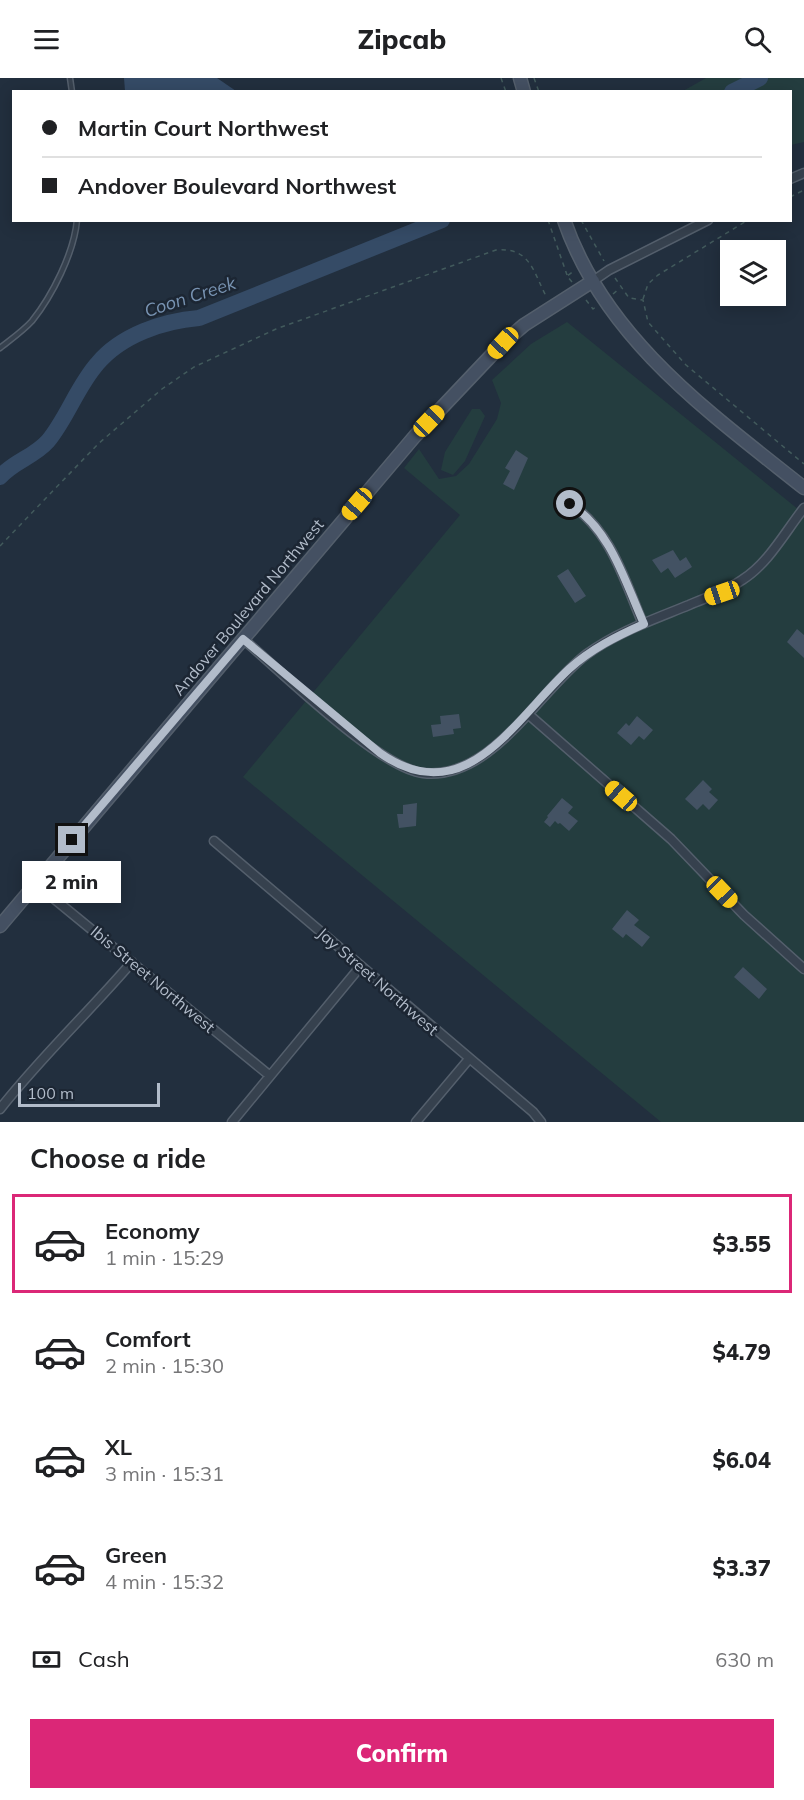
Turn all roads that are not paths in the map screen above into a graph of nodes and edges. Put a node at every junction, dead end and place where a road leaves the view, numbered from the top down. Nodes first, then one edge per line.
1 (77, 222) edge
2 (565, 222) edge
3 (704, 222) edge
4 (593, 281) junction
5 (0, 348) edge
6 (804, 488) edge
7 (570, 504) dead end
8 (804, 508) edge
9 (644, 624) junction
10 (243, 639) junction
11 (528, 714) junction
12 (214, 841) dead end
13 (36, 884) junction
14 (0, 926) edge
15 (132, 962) junction
16 (360, 967) junction
17 (804, 969) edge
18 (469, 1059) junction
19 (269, 1075) junction
20 (0, 1109) edge
21 (232, 1122) edge
22 (416, 1122) edge
23 (541, 1122) edge

1 - 5 lane
2 - 4 street
3 - 4 street
4 - 6 street
4 - 10 street, Andover Boulevard Northwest
7 - 9 street
8 - 9 street
9 - 11 street
10 - 11 street
10 - 13 street, Andover Boulevard Northwest
11 - 17 street
12 - 16 street, Jay Street Northwest
13 - 14 street, Andover Boulevard Northwest
13 - 15 street, Ibis Street Northwest
15 - 19 street, Ibis Street Northwest
15 - 20 street
16 - 18 street, Jay Street Northwest
16 - 19 street
18 - 22 street
18 - 23 street, Jay Street Northwest
19 - 21 street

